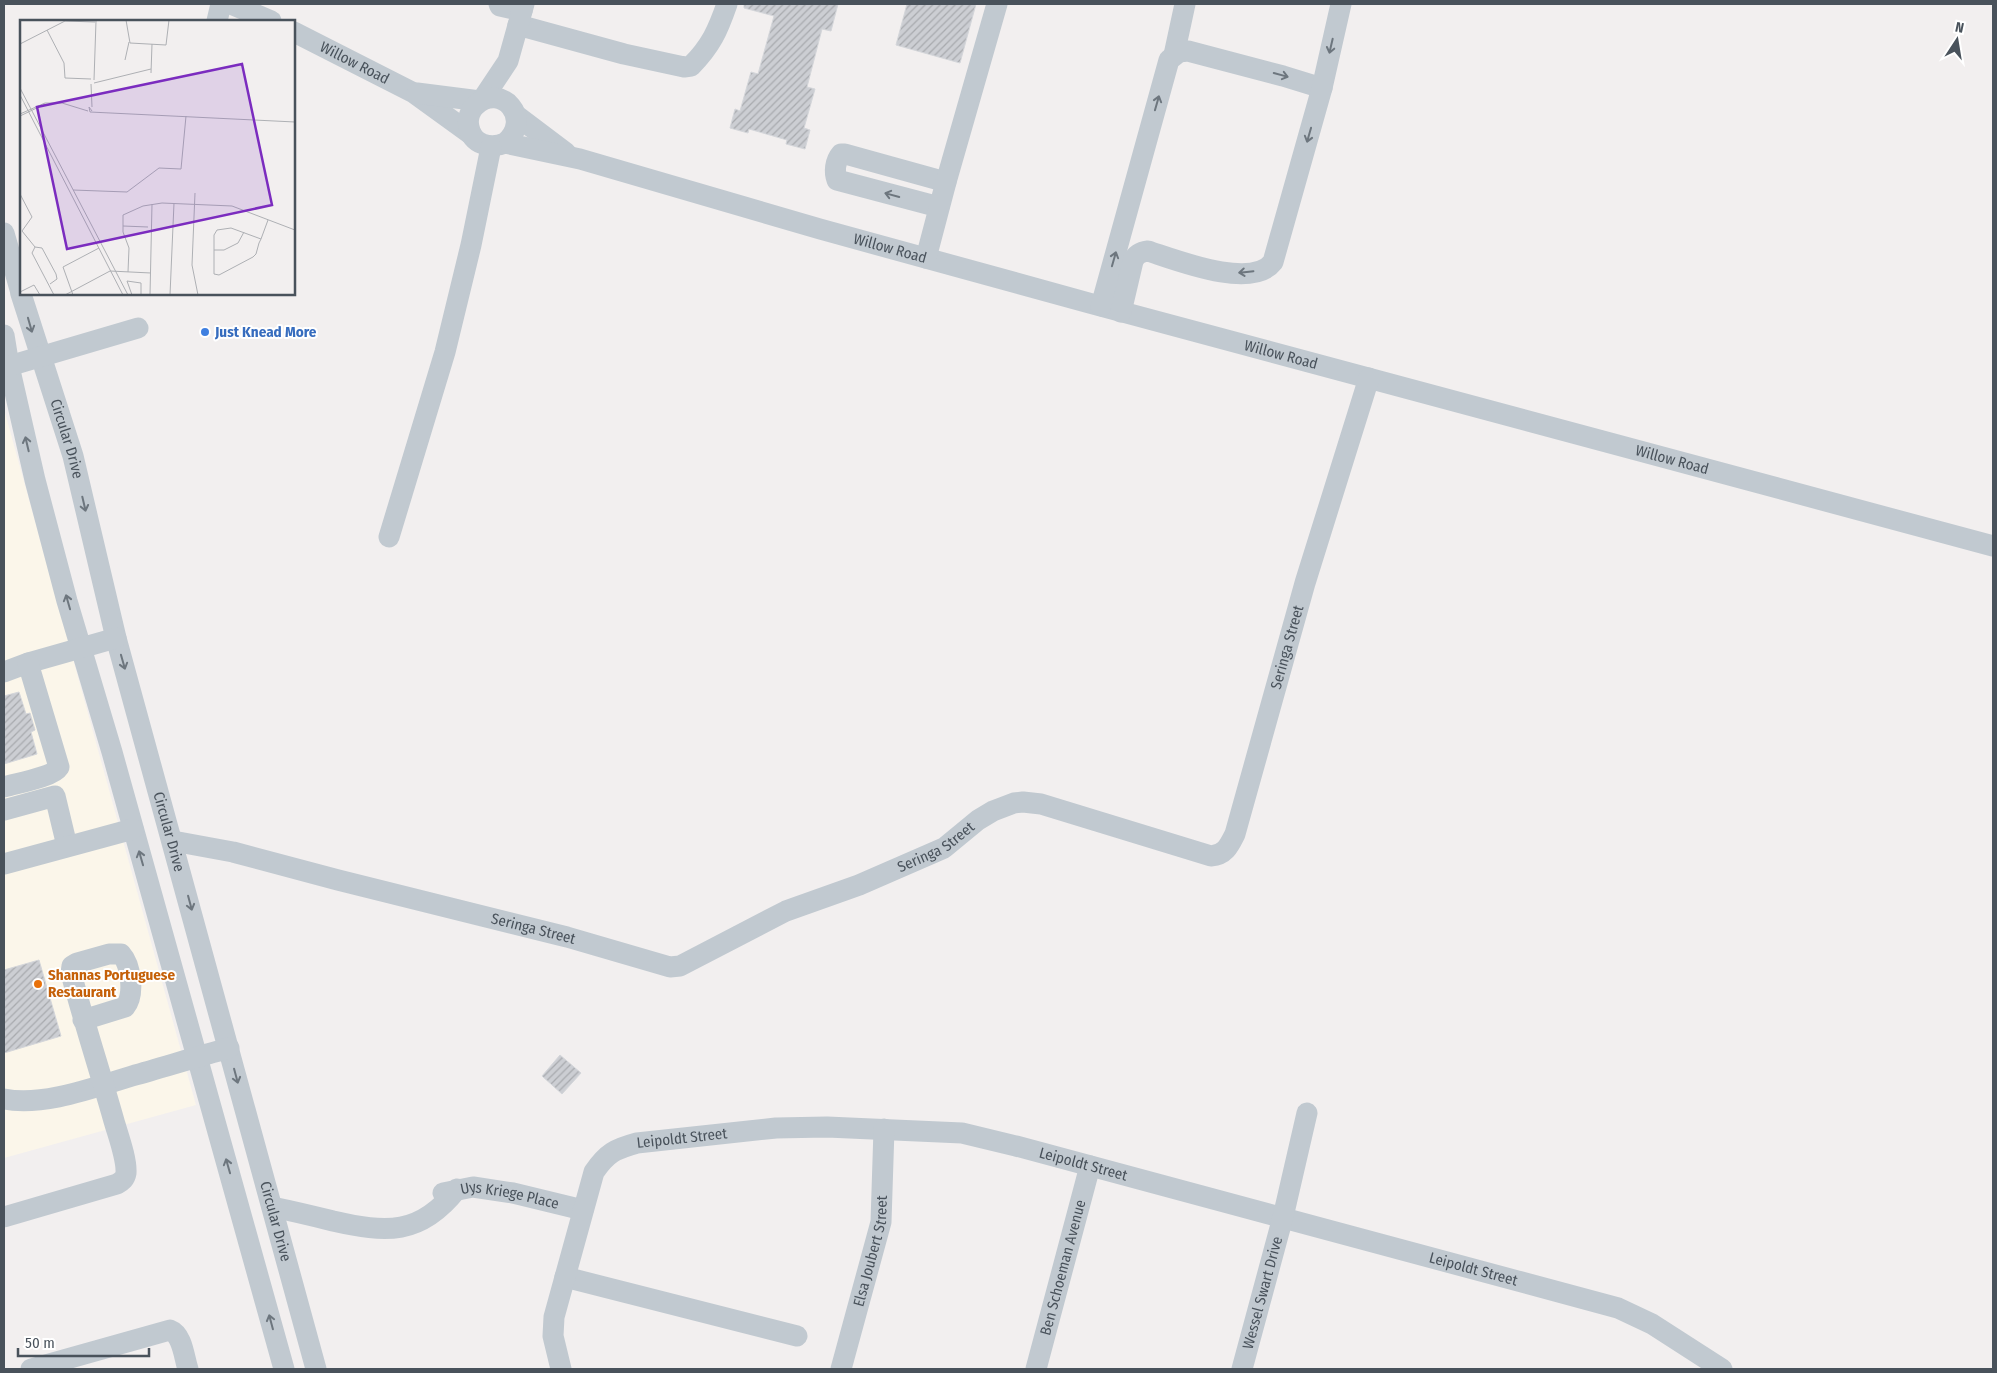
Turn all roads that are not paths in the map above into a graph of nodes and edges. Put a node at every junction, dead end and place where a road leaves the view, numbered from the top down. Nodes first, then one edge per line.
1 (221, 4) edge
2 (231, 4) edge
3 (499, 4) edge
4 (727, 4) edge
5 (997, 4) edge
6 (1185, 4) edge
7 (1341, 4) edge
8 (521, 13) edge
9 (216, 20) edge
10 (269, 20) edge
11 (295, 33) edge
12 (1174, 55) junction
13 (508, 61) junction
14 (1322, 88) junction
15 (414, 93) junction
16 (481, 101) junction
17 (513, 111) junction
18 (472, 135) junction
19 (498, 145) junction
20 (570, 156) junction
21 (946, 182) junction
22 (939, 207) junction
23 (4, 233) edge
24 (926, 258) junction
25 (20, 289) edge
26 (22, 295) edge
27 (1101, 306) junction
28 (1121, 312) junction
29 (138, 328) dead end
30 (4, 334) edge
31 (40, 356) junction
32 (9, 366) junction
33 (1369, 378) junction
34 (389, 537) dead end
35 (1993, 546) edge
36 (116, 638) junction
37 (82, 648) junction
38 (28, 663) junction
39 (4, 672) edge
40 (4, 787) edge
41 (4, 810) edge
42 (133, 829) junction
43 (173, 841) junction
44 (67, 846) junction
45 (4, 864) edge
46 (83, 1020) dead end
47 (228, 1048) junction
48 (197, 1057) junction
49 (103, 1085) junction
50 (4, 1099) edge
51 (1308, 1113) dead end
52 (884, 1129) junction
53 (1090, 1166) junction
54 (457, 1190) junction
55 (436, 1196) dead end
56 (272, 1207) junction
57 (583, 1210) junction
58 (4, 1217) edge
59 (1283, 1217) junction
60 (565, 1278) junction
61 (797, 1336) dead end
62 (31, 1369) edge
63 (188, 1369) edge
64 (284, 1369) edge
65 (316, 1369) edge
66 (560, 1369) edge
67 (841, 1369) edge
68 (1036, 1369) edge
69 (1242, 1369) edge
70 (1722, 1369) edge

1 - 9 street
2 - 10 street
3 - 8 street
4 - 8 street
5 - 21 street
6 - 12 street
7 -> 14 street
8 - 13 street
11 - 15 street, Willow Road
12 -> 14 street
27 -> 12 street
13 - 16 street
13 - 17 street
14 -> 28 street
15 - 16 street, Willow Road
15 - 18 street, Willow Road
16 - 17 street, Willow Road
16 - 18 street
17 - 19 street
17 - 20 street, Willow Road
18 - 19 street, Willow Road
19 - 20 street, Willow Road
19 - 34 street
20 - 24 street, Willow Road
21 - 22 street
22 -> 21 street
22 - 24 street
23 - 25 street, Circular Drive
24 - 27 street, Willow Road
26 -> 31 street, Circular Drive
27 - 28 street, Willow Road
28 - 33 street, Willow Road
29 - 31 street
30 - 32 street, Circular Drive
31 - 32 street
31 -> 36 street, Circular Drive
37 -> 32 street, Circular Drive
33 - 35 street, Willow Road
33 - 43 street, Seringa Street
36 - 37 street
36 -> 43 street, Circular Drive
37 - 38 street
37 - 42 street, Circular Drive
38 - 39 street
38 - 40 street
41 - 44 street
42 - 44 street
48 -> 42 street, Circular Drive
43 -> 47 street, Circular Drive
44 - 45 street
46 - 49 street
47 - 48 street
47 -> 56 street, Circular Drive
48 - 49 street
64 -> 48 street, Circular Drive
49 - 50 street
49 - 58 street
51 - 59 street, Wessel Swart Drive
52 - 53 street, Leipoldt Street
52 - 57 street, Leipoldt Street
52 - 67 street, Elsa Joubert Street
53 - 59 street, Leipoldt Street
53 - 68 street, Ben Schoeman Avenue
54 - 55 street, Uys Kriege Place
54 - 56 street
54 - 57 street, Uys Kriege Place
56 - 65 street, Circular Drive
57 - 60 street, Leipoldt Street
59 - 69 street, Wessel Swart Drive
59 - 70 street, Leipoldt Street
60 - 61 street
60 - 66 street, Leipoldt Street
62 - 63 street

